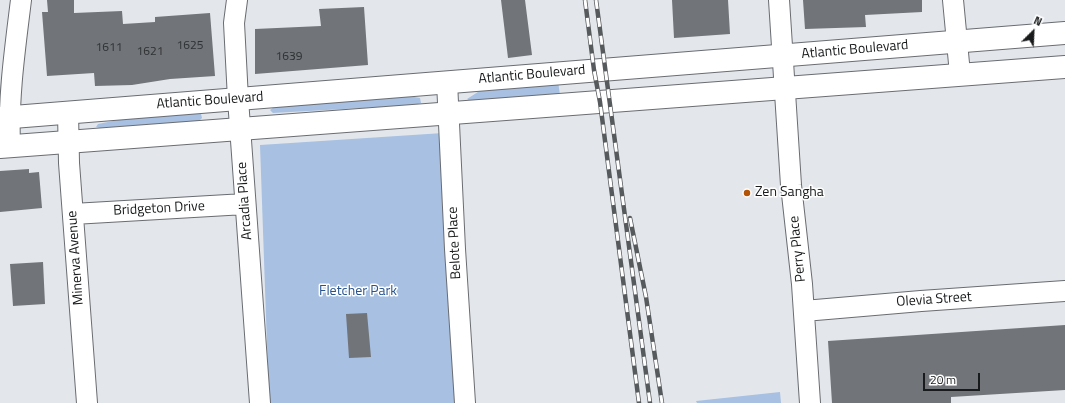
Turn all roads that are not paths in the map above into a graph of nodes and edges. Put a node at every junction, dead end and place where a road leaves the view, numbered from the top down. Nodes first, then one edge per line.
1 (21, 0) edge
2 (237, 0) edge
3 (779, 0) edge
4 (953, 0) edge
5 (1065, 33) edge
6 (957, 42) junction
7 (782, 56) junction
8 (1065, 67) edge
9 (960, 74) junction
10 (447, 82) junction
11 (785, 88) junction
12 (238, 99) junction
13 (68, 112) junction
14 (448, 113) junction
15 (4, 117) edge
16 (240, 129) junction
17 (68, 142) junction
18 (5, 146) edge
19 (245, 204) junction
20 (73, 214) junction
21 (1065, 291) edge
22 (804, 310) junction
23 (87, 403) edge
24 (260, 403) edge
25 (465, 403) edge
26 (810, 403) edge

1 - 15 street
2 - 12 street, Arcadia Place
3 - 7 street, Perry Place
4 - 6 street
5 - 6 main road, Atlantic Boulevard
6 - 7 main road, Atlantic Boulevard
6 - 9 street
7 - 10 main road, Atlantic Boulevard
7 - 11 street, Perry Place
8 - 9 main road
9 - 11 main road
10 - 12 main road, Atlantic Boulevard
10 - 14 street, Belote Place
11 - 14 main road
11 - 22 street, Perry Place
12 - 13 main road, Atlantic Boulevard
12 - 16 street, Arcadia Place
13 - 15 main road, Atlantic Boulevard
13 - 17 street, Minerva Avenue
14 - 16 main road
14 - 25 street, Belote Place
15 - 18 street
16 - 17 main road
16 - 19 street, Arcadia Place
17 - 18 main road
17 - 20 street, Minerva Avenue
19 - 20 street, Bridgeton Drive
19 - 24 street, Arcadia Place
20 - 23 street, Minerva Avenue
21 - 22 street, Olevia Street
22 - 26 street, Perry Place

